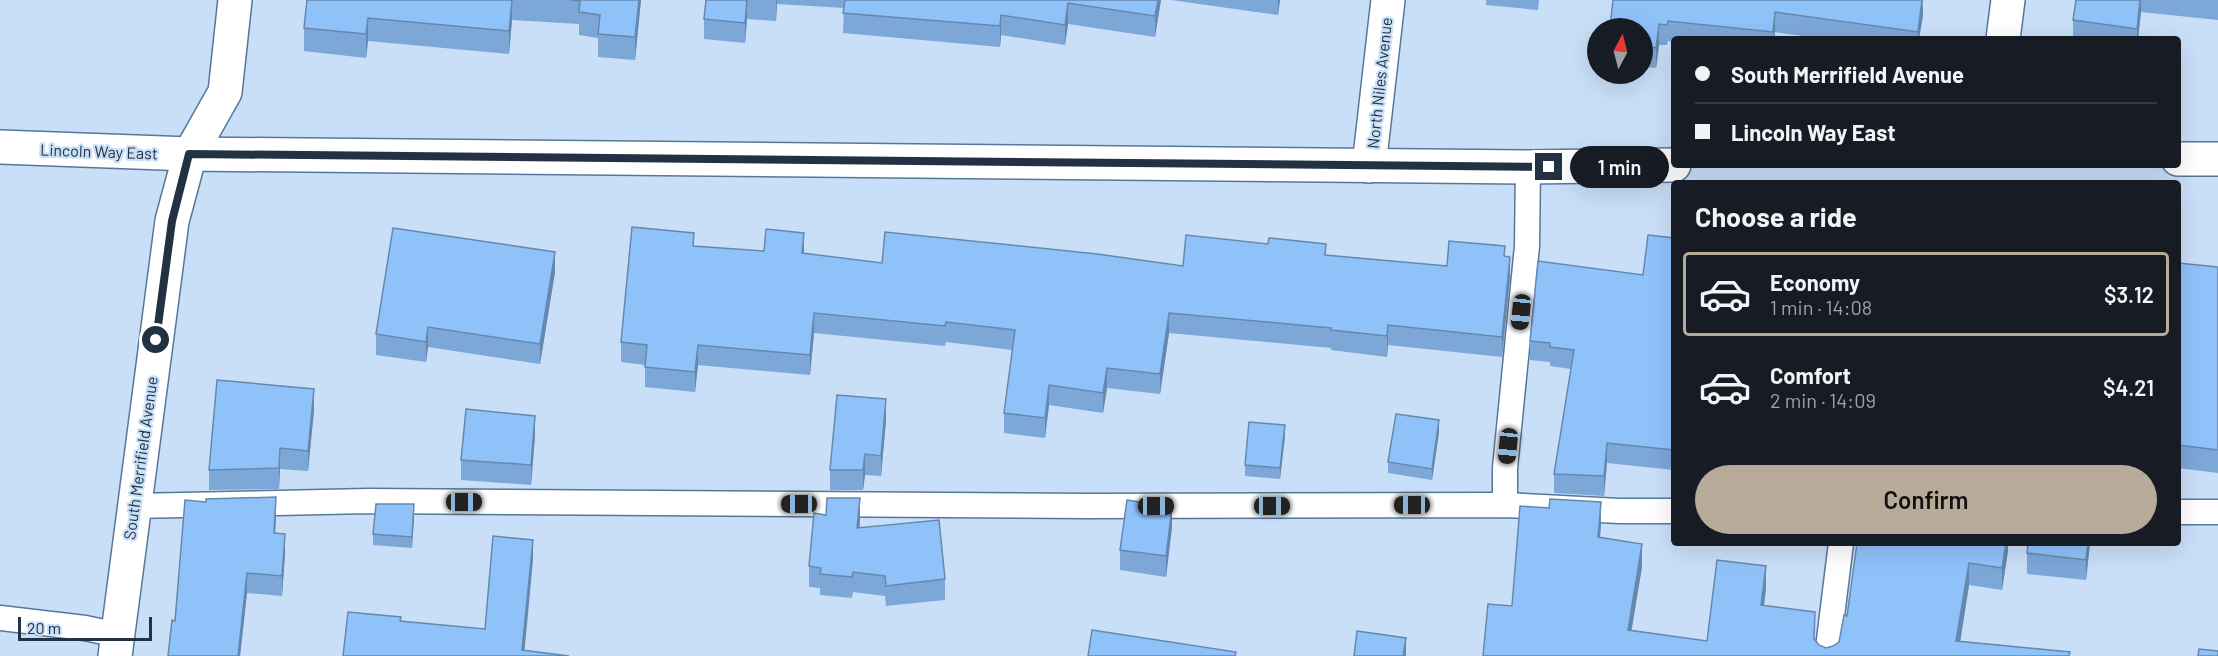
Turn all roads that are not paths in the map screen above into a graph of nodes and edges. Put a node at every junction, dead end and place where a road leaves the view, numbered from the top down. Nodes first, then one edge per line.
1 (234, 0) edge
2 (1388, 0) edge
3 (2008, 0) edge
4 (2003, 36) edge
5 (0, 147) edge
6 (189, 154) junction
7 (2181, 159) edge
8 (2218, 159) edge
9 (1671, 165) edge
10 (1369, 166) junction
11 (1528, 167) junction
12 (1505, 505) junction
13 (134, 506) junction
14 (1671, 511) edge
15 (2181, 512) edge
16 (2218, 512) edge
17 (1841, 546) edge
18 (0, 618) edge
19 (117, 646) edge
20 (1827, 656) edge

1 - 6 main road, South Merrifield Avenue
2 - 10 main road, North Niles Avenue
3 - 4 main road
5 - 6 main road, Lincoln Way East
6 - 10 main road, Lincoln Way East
6 - 13 main road, South Merrifield Avenue
7 - 8 main road
9 - 11 main road, Lincoln Way East
10 - 11 main road, Lincoln Way East
11 - 12 lane
12 - 13 lane
12 - 14 lane
13 - 19 main road, South Merrifield Avenue
15 - 16 lane
17 - 20 lane
18 - 19 lane

